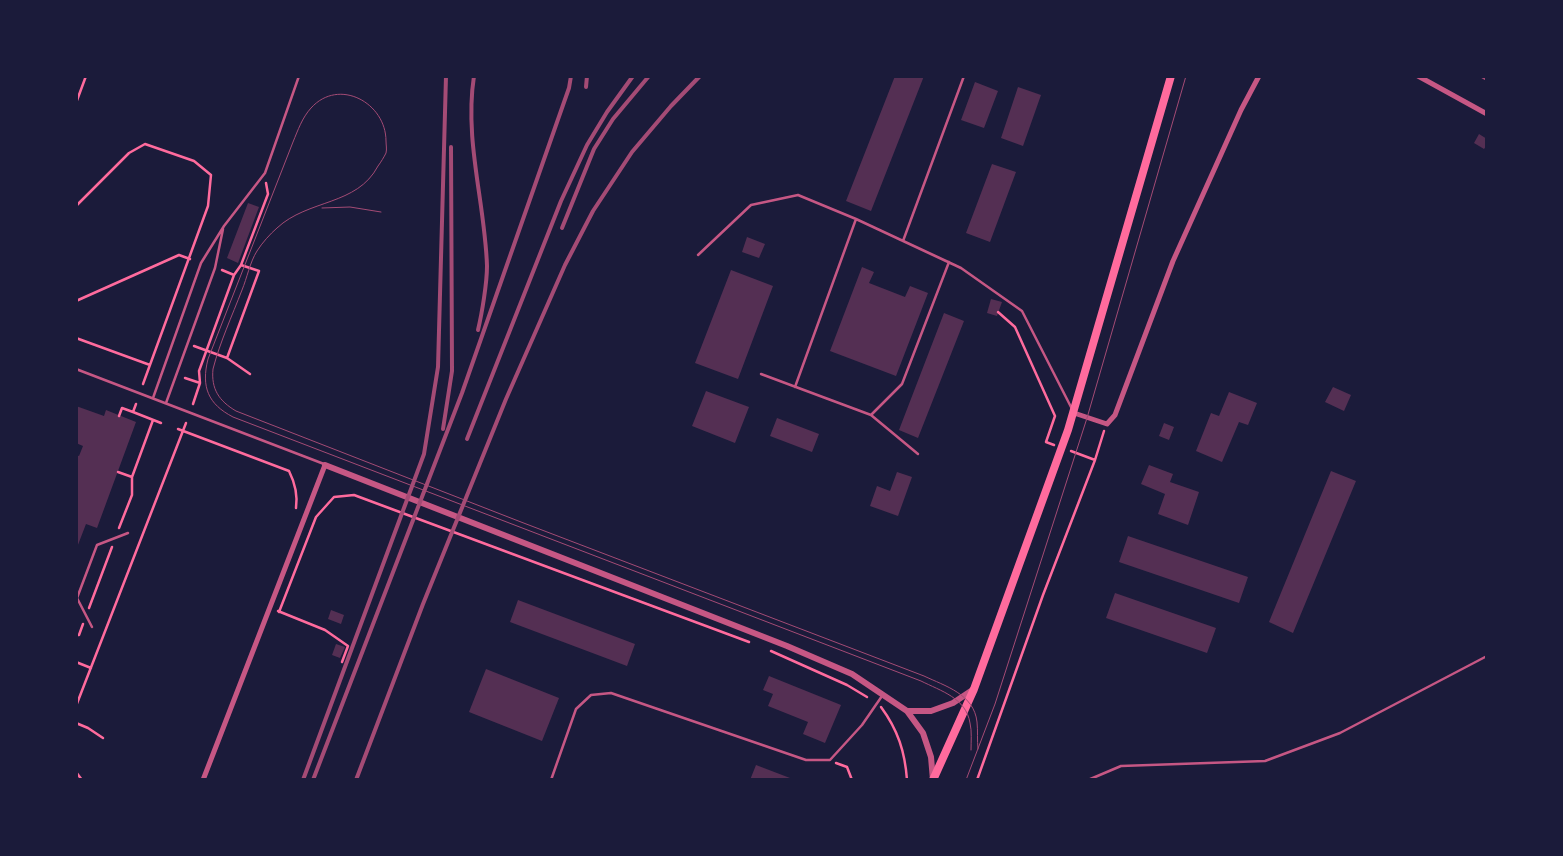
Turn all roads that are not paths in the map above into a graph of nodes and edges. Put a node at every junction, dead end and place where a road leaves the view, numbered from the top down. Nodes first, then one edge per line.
1 (299, 76) edge
2 (964, 76) edge
3 (1170, 76) edge
4 (1259, 76) edge
5 (1418, 76) edge
6 (1487, 114) edge
7 (856, 219) junction
8 (224, 226) junction
9 (903, 241) junction
10 (698, 255) dead end
11 (949, 262) junction
12 (76, 369) edge
13 (761, 374) dead end
14 (796, 387) junction
15 (153, 398) junction
16 (166, 404) junction
17 (1074, 413) junction
18 (871, 415) junction
19 (918, 454) dead end
20 (325, 465) junction
21 (128, 533) dead end
22 (92, 627) dead end
23 (1487, 656) edge
24 (974, 689) junction
25 (883, 695) junction
26 (907, 711) junction
27 (204, 780) edge
28 (551, 780) edge
29 (933, 780) edge
30 (1088, 780) edge

1 - 8 lane
2 - 9 lane
3 - 17 main road
4 - 17 street
5 - 6 street
7 - 9 lane
7 - 10 lane
7 - 14 lane
8 - 15 lane
8 - 16 lane
9 - 11 lane
11 - 17 lane
11 - 18 lane
12 - 15 lane
13 - 14 lane
14 - 18 lane
15 - 16 lane
16 - 20 lane
17 - 24 main road
18 - 19 lane
20 - 25 street
20 - 27 street
21 - 22 lane
23 - 30 lane
24 - 26 street
24 - 29 main road
25 - 26 street
25 - 28 lane
26 - 29 street

